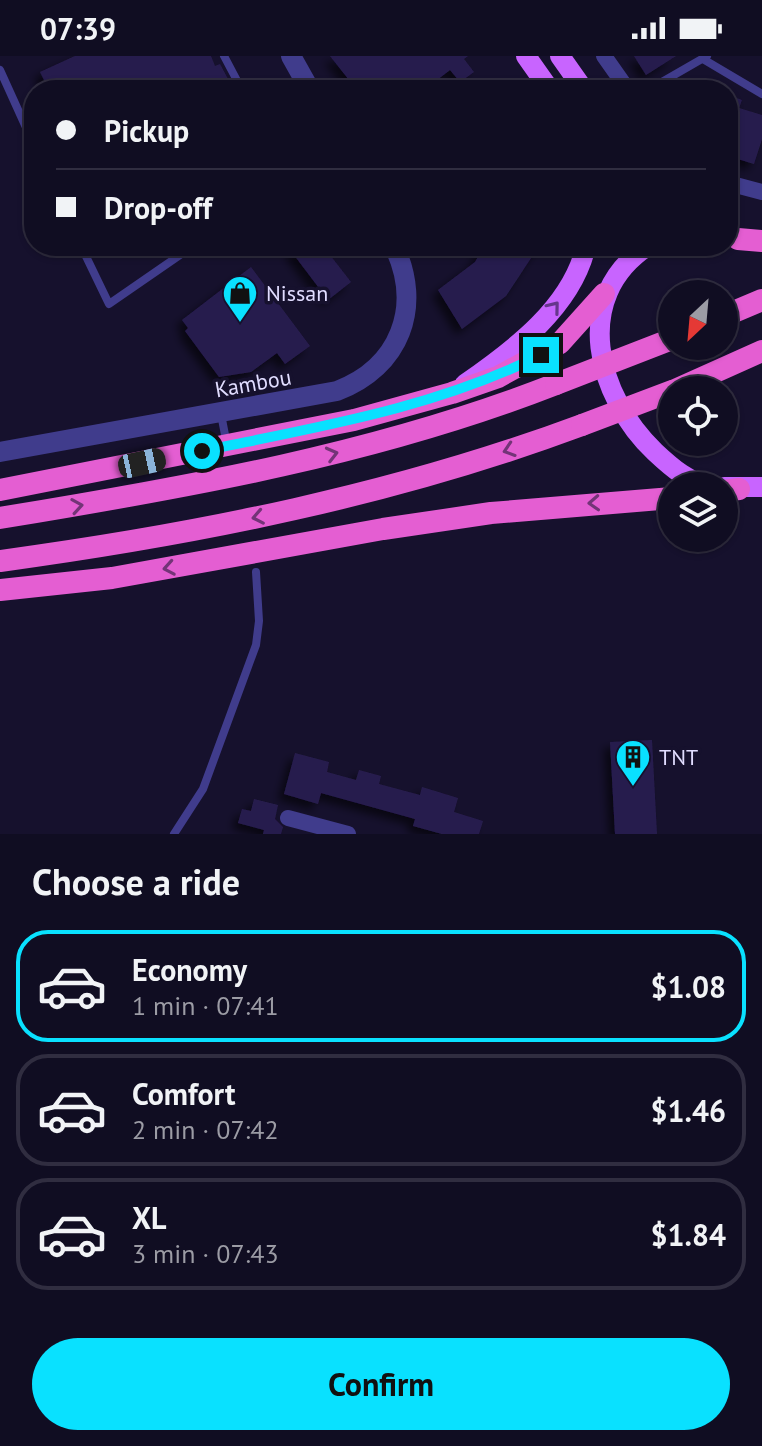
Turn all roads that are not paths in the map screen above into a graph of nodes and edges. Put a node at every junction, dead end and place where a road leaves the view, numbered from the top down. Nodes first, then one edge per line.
1 (224, 56) edge
2 (291, 56) edge
3 (526, 56) edge
4 (560, 56) edge
5 (604, 56) edge
6 (705, 57) edge
7 (0, 70) edge
8 (237, 80) edge
9 (304, 80) edge
10 (543, 80) edge
11 (577, 80) edge
12 (621, 80) edge
13 (665, 80) edge
14 (762, 94) edge
15 (24, 123) edge
16 (738, 186) edge
17 (762, 192) edge
18 (738, 239) edge
19 (738, 240) edge
20 (762, 241) edge
21 (762, 250) edge
22 (86, 256) edge
23 (179, 256) edge
24 (398, 256) edge
25 (583, 256) edge
26 (615, 256) edge
27 (632, 256) edge
28 (607, 289) junction
29 (762, 300) edge
30 (738, 310) edge
31 (658, 344) edge
32 (762, 351) edge
33 (707, 376) edge
34 (452, 393) junction
35 (658, 397) edge
36 (221, 413) junction
37 (226, 440) dead end
38 (0, 452) edge
39 (680, 472) edge
40 (0, 490) edge
41 (658, 499) edge
42 (0, 518) edge
43 (0, 561) edge
44 (256, 572) dead end
45 (0, 590) edge
46 (288, 818) dead end
47 (340, 833) edge
48 (174, 834) edge

1 - 8 lane
2 - 9 street
3 - 10 main road
4 - 11 main road
5 - 12 street
6 - 13 lane
6 - 14 lane
7 - 15 lane
16 - 17 street
18 - 20 highway
19 - 21 main road
22 - 23 lane
24 - 36 street, Kambou
34 -> 25 main road
26 - 28 main road
27 - 28 main road
28 - 34 highway
28 - 39 main road
29 - 30 highway
42 -> 31 highway, bridge
32 - 33 highway
34 - 40 highway
35 -> 43 highway, bridge
36 - 37 lane
36 - 38 street, Kambou
41 -> 45 highway
44 - 48 lane
46 - 47 street

